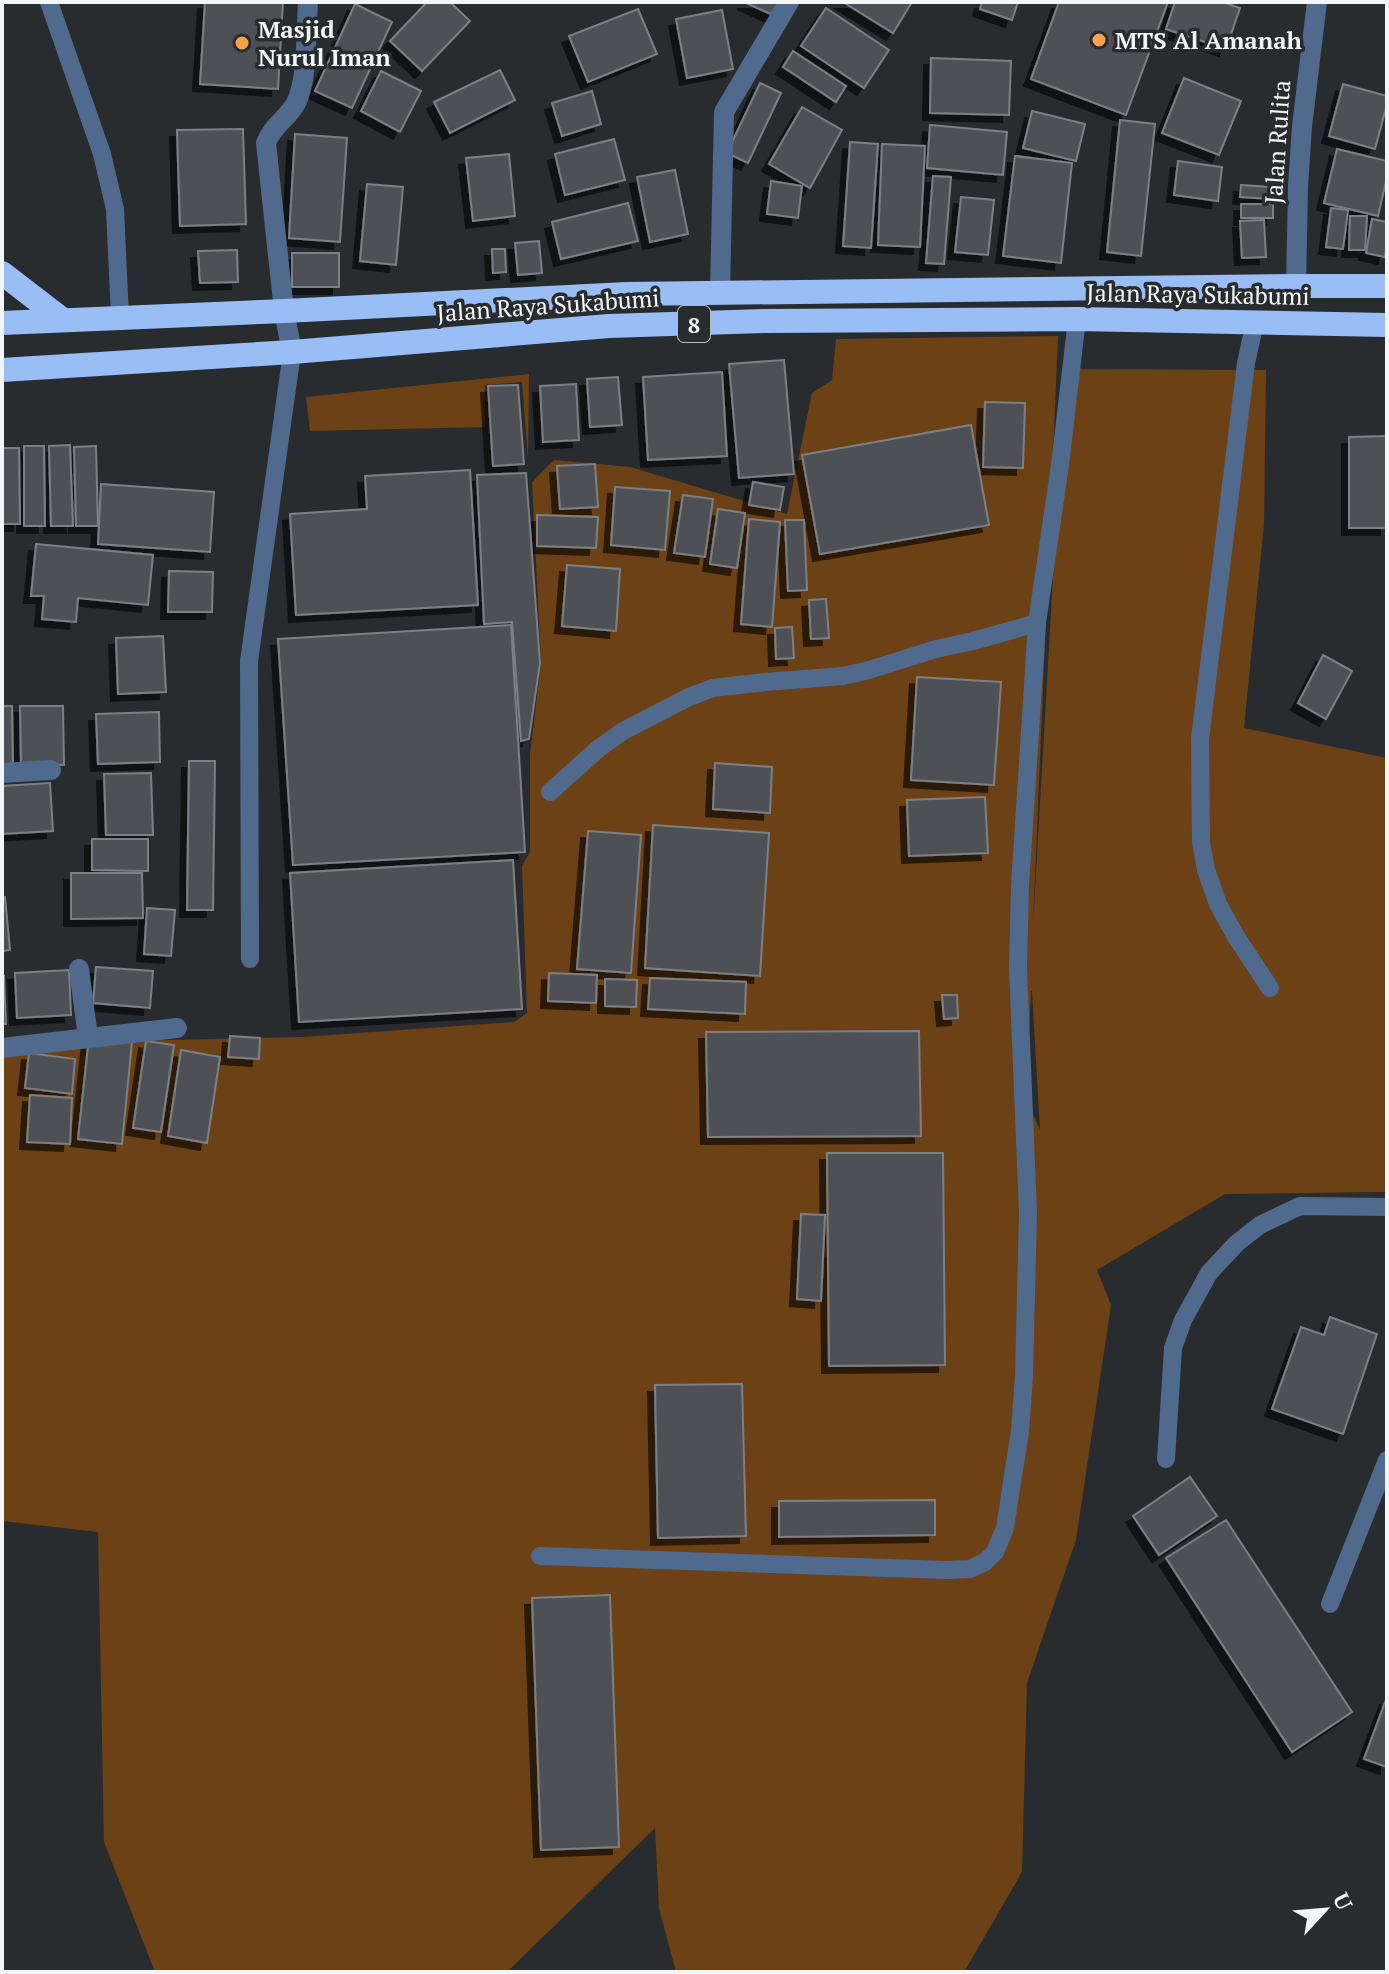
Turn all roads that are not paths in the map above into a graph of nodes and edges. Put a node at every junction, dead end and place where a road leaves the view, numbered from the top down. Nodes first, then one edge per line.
1 (49, 2) edge
2 (308, 2) edge
3 (789, 2) edge
4 (1317, 2) edge
5 (2, 273) edge
6 (1296, 286) junction
7 (1387, 286) edge
8 (720, 292) junction
9 (284, 311) junction
10 (120, 317) junction
11 (1077, 319) junction
12 (63, 320) junction
13 (1255, 322) junction
14 (2, 323) edge
15 (1387, 325) edge
16 (292, 352) junction
17 (2, 370) edge
18 (1037, 623) junction
19 (51, 770) dead end
20 (2, 773) edge
21 (550, 792) dead end
22 (250, 959) dead end
23 (79, 969) dead end
24 (1270, 988) dead end
25 (177, 1028) dead end
26 (88, 1037) junction
27 (2, 1048) edge
28 (1387, 1207) edge
29 (1166, 1459) dead end
30 (1387, 1460) edge
31 (540, 1556) dead end
32 (1330, 1604) dead end

1 - 10 lane
2 - 9 street
3 - 8 street
4 - 6 street, Jalan Rulita
5 - 12 highway
6 - 7 highway, Jalan Raya Sukabumi / 8
6 - 8 highway, Jalan Raya Sukabumi / 8
8 - 9 highway, Jalan Raya Sukabumi / 8
9 - 10 highway, Jalan Raya Sukabumi / 8
9 - 16 street
10 - 12 highway, Jalan Raya Sukabumi / 8
11 - 13 highway, Jalan Raya Sukabumi / 8
11 - 16 highway, Jalan Raya Sukabumi / 8
11 - 18 lane
12 - 14 highway, Jalan Raya Sukabumi / 8
13 - 15 highway, Jalan Raya Sukabumi / 8
13 - 24 lane
16 - 17 highway, Jalan Raya Sukabumi / 8
16 - 22 lane
18 - 21 lane
18 - 31 lane
19 - 20 street
23 - 26 street
25 - 26 street
26 - 27 street
28 - 29 lane
30 - 32 lane

